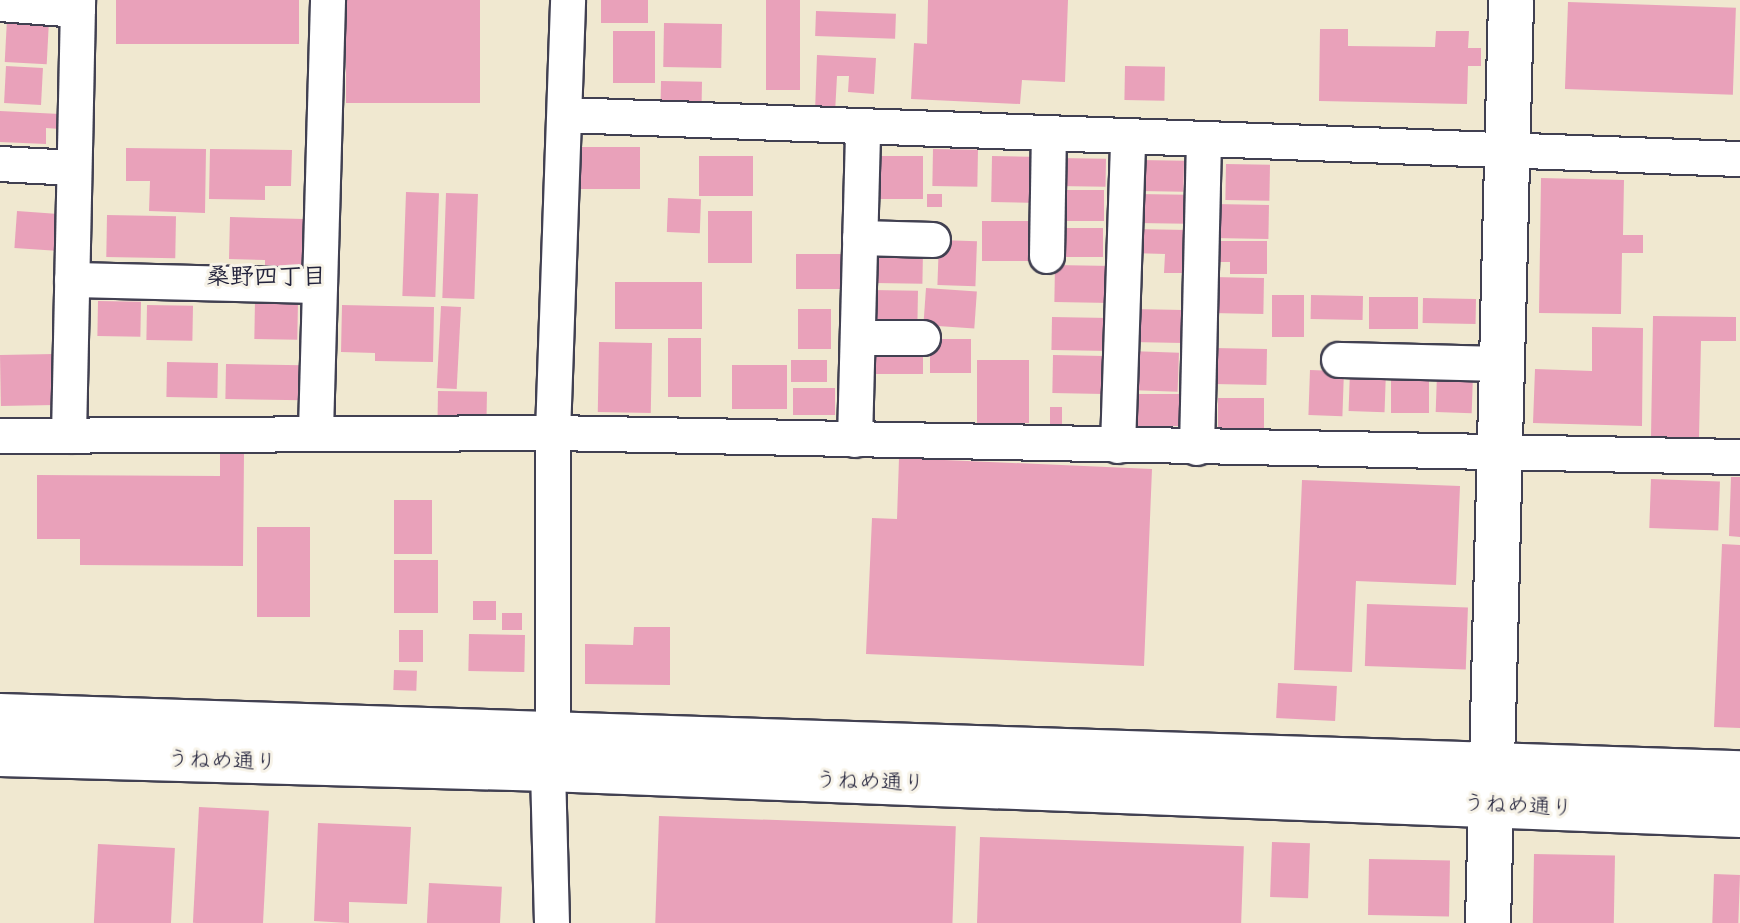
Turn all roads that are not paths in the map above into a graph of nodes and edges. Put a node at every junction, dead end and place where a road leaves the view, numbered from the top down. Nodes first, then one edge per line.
1 (328, 0) edge
2 (568, 0) edge
3 (1511, 0) edge
4 (0, 4) edge
5 (78, 5) edge
6 (566, 115) junction
7 (863, 127) junction
8 (1049, 134) junction
9 (1128, 138) junction
10 (1204, 141) junction
11 (1505, 153) junction
12 (1740, 159) edge
13 (0, 164) edge
14 (74, 168) junction
15 (860, 238) junction
16 (933, 240) dead end
17 (1047, 256) dead end
18 (72, 280) junction
19 (320, 286) junction
20 (858, 338) junction
21 (923, 338) dead end
22 (1339, 360) dead end
23 (1503, 364) junction
24 (316, 431) junction
25 (553, 433) junction
26 (0, 436) edge
27 (69, 436) junction
28 (855, 440) junction
29 (1118, 446) junction
30 (1197, 448) junction
31 (1502, 455) junction
32 (1740, 457) edge
33 (0, 716) edge
34 (550, 751) junction
35 (0, 754) edge
36 (1740, 773) edge
37 (1491, 782) junction
38 (1740, 815) edge
39 (552, 923) edge
40 (1488, 923) edge

1 - 19 street
2 - 6 street
3 - 11 street
4 - 5 street
5 - 14 street
6 - 7 street
6 - 25 street
7 - 8 street
7 - 15 street
8 - 9 street
8 - 17 street
9 - 10 street
9 - 29 street
10 - 11 street
10 - 30 street
11 - 12 street
11 - 23 street
13 - 14 street
14 - 18 street
15 - 16 street
15 - 20 street
18 - 19 street
18 - 27 street
19 - 24 street
20 - 21 street
20 - 28 street
22 - 23 street
23 - 31 street
24 - 25 street
24 - 27 street
25 - 28 street
25 - 34 street
26 - 27 street
28 - 29 street
29 - 30 street
30 - 31 street
31 - 32 street
31 - 37 street
33 - 34 street, うねめ通り
34 - 35 street, うねめ通り
34 - 37 street, うねめ通り
34 - 39 street
36 - 37 street, うねめ通り
37 - 38 street, うねめ通り
37 - 40 street

